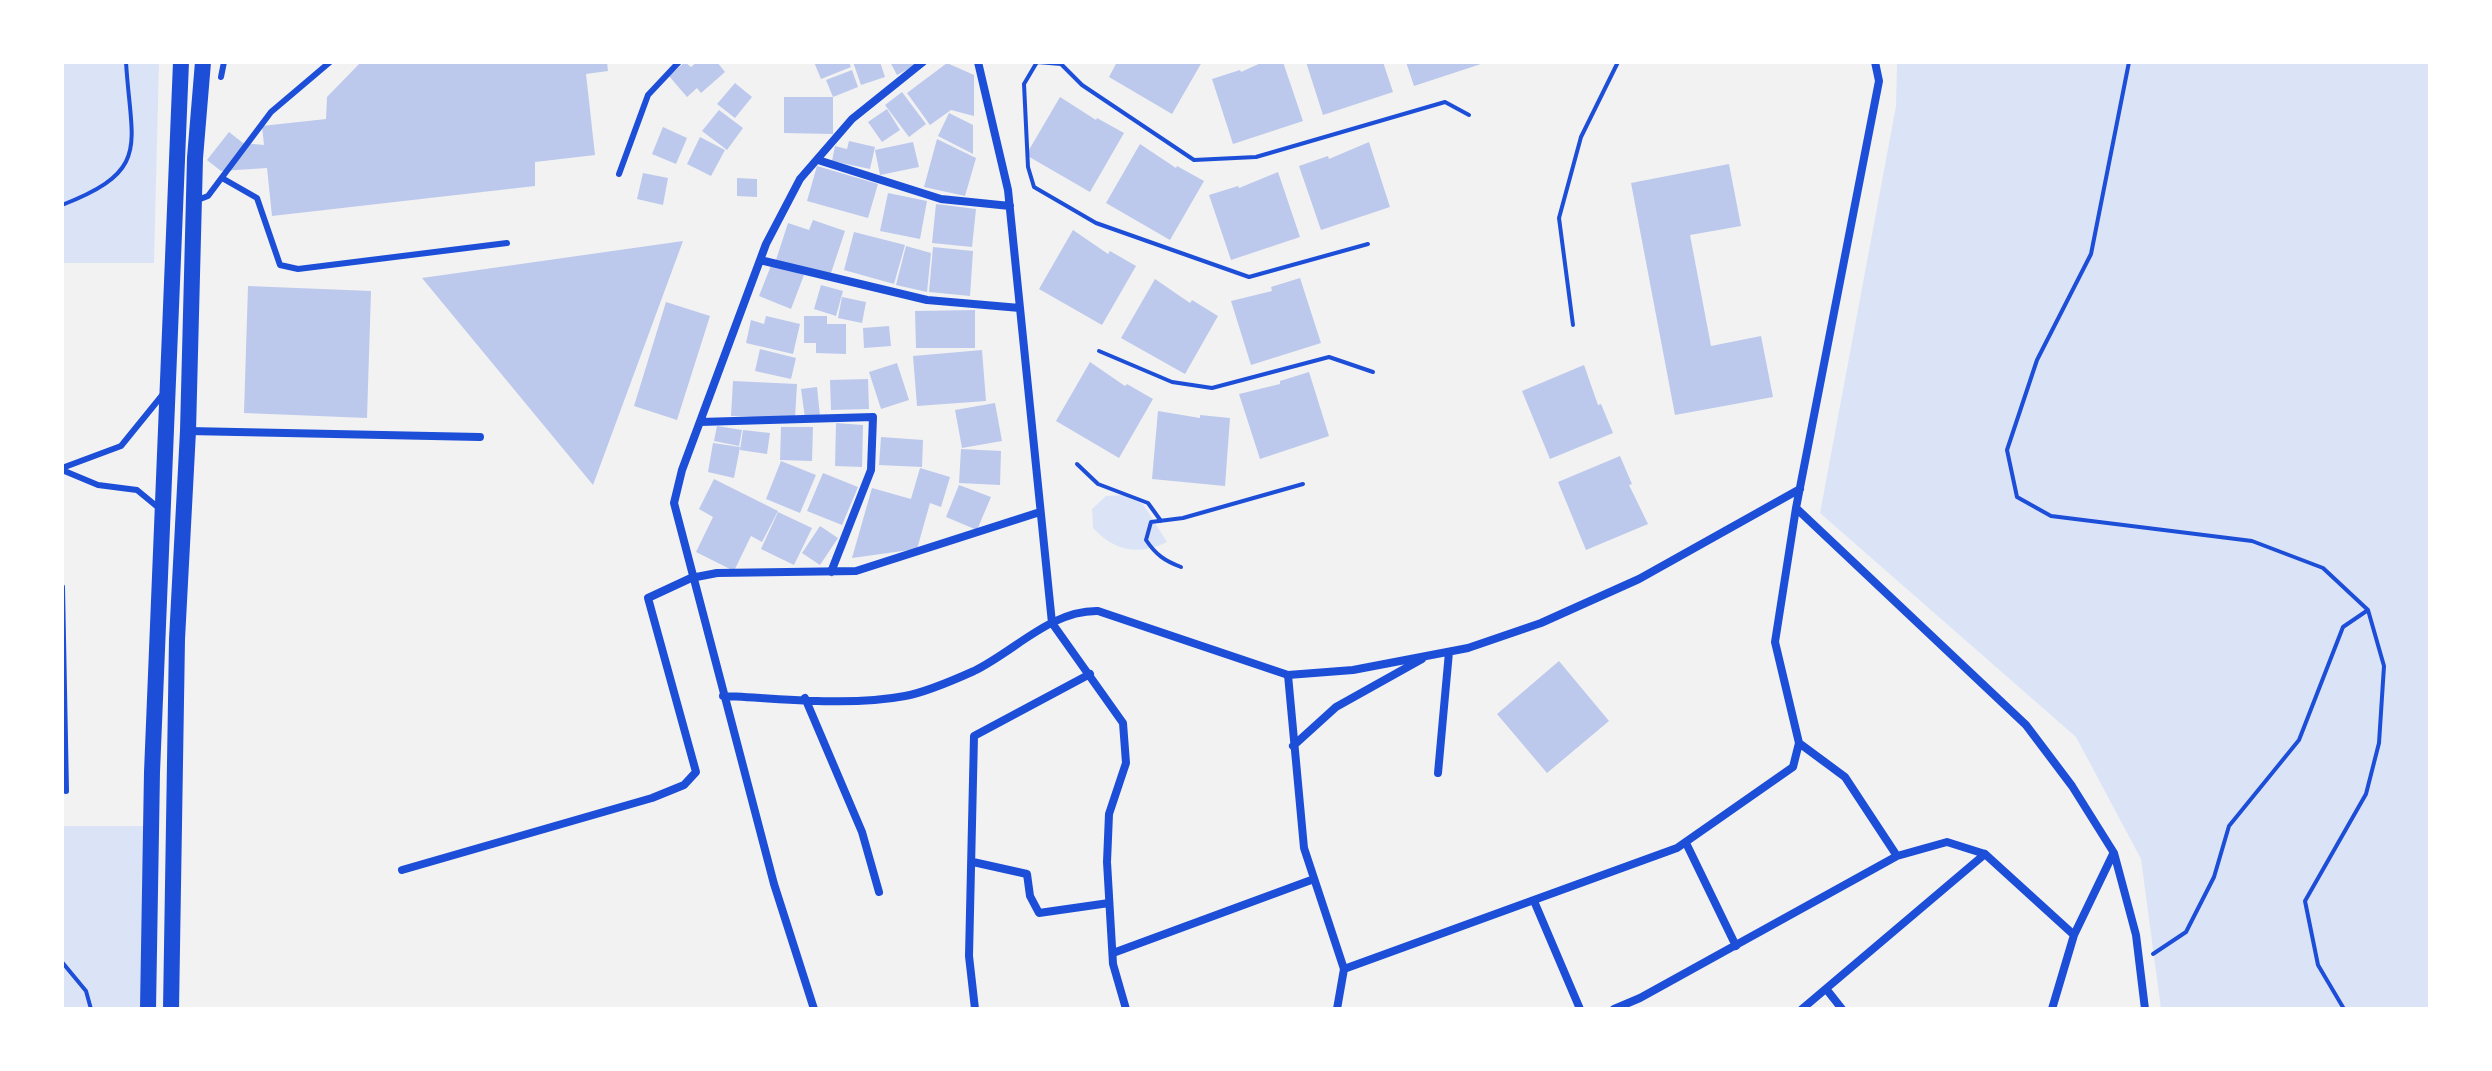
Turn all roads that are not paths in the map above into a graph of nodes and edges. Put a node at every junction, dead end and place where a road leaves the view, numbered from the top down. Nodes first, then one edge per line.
1 (181, 62) edge
2 (203, 62) edge
3 (224, 62) edge
4 (330, 62) edge
5 (679, 62) edge
6 (923, 62) edge
7 (978, 62) edge
8 (1875, 62) edge
9 (221, 77) dead end
10 (818, 160) junction
11 (619, 174) dead end
12 (222, 178) junction
13 (194, 201) junction
14 (1010, 206) junction
15 (507, 243) dead end
16 (760, 260) junction
17 (1020, 308) junction
18 (166, 390) junction
19 (700, 422) junction
20 (188, 431) junction
21 (480, 437) dead end
22 (62, 469) edge
23 (1800, 489) junction
24 (1796, 508) junction
25 (162, 511) junction
26 (1040, 512) junction
27 (831, 572) junction
28 (691, 578) junction
29 (62, 587) edge
30 (1052, 623) junction
31 (1449, 652) junction
32 (1430, 655) junction
33 (1090, 674) junction
34 (1288, 675) junction
35 (723, 696) junction
36 (805, 698) junction
37 (1799, 743) junction
38 (1293, 746) junction
39 (1438, 773) dead end
40 (66, 791) dead end
41 (1686, 843) junction
42 (2114, 853) junction
43 (1985, 854) junction
44 (1897, 856) junction
45 (973, 862) junction
46 (402, 870) dead end
47 (1314, 879) junction
48 (879, 892) dead end
49 (1534, 901) junction
50 (1109, 903) junction
51 (2074, 935) junction
52 (1736, 946) junction
53 (1113, 953) junction
54 (1344, 969) junction
55 (1827, 990) junction
56 (148, 1009) edge
57 (171, 1009) edge
58 (814, 1009) edge
59 (975, 1009) edge
60 (1126, 1009) edge
61 (1337, 1009) edge
62 (1580, 1009) edge
63 (1614, 1009) edge
64 (1802, 1009) edge
65 (1842, 1009) edge
66 (2052, 1009) edge
67 (2145, 1009) edge

1 - 18 main road
2 - 13 main road
3 - 9 lane
4 - 12 lane
5 - 11 lane
6 - 10 street
7 - 14 street
8 - 23 street
10 - 14 street
10 - 16 street
12 - 13 lane
12 - 15 lane
13 - 20 main road
14 - 17 street
16 - 17 street
16 - 19 street
17 - 26 street
18 - 22 lane
18 - 25 main road
19 - 27 street
19 - 28 street
20 - 21 street
20 - 57 main road
22 - 25 lane
23 - 24 street
23 - 31 street
24 - 37 street
24 - 42 street
25 - 56 main road
26 - 27 street
26 - 30 street
27 - 28 street
28 - 35 street
28 - 46 street
29 - 40 lane
30 - 33 street
30 - 34 street
30 - 36 street
31 - 32 street
31 - 39 street
32 - 34 street
32 - 38 street
33 - 45 street
33 - 50 street
34 - 38 street
35 - 36 street
35 - 58 street
36 - 48 street
37 - 41 street
37 - 44 street
38 - 47 street
41 - 49 street
41 - 52 street
42 - 51 street
42 - 67 street
43 - 44 street
43 - 51 street
43 - 55 street
44 - 52 street
45 - 50 street
45 - 59 street
47 - 53 street
47 - 54 street
49 - 54 street
49 - 62 street
50 - 53 street
51 - 66 street
52 - 63 street
53 - 60 street
54 - 61 street
55 - 64 street
55 - 65 street

